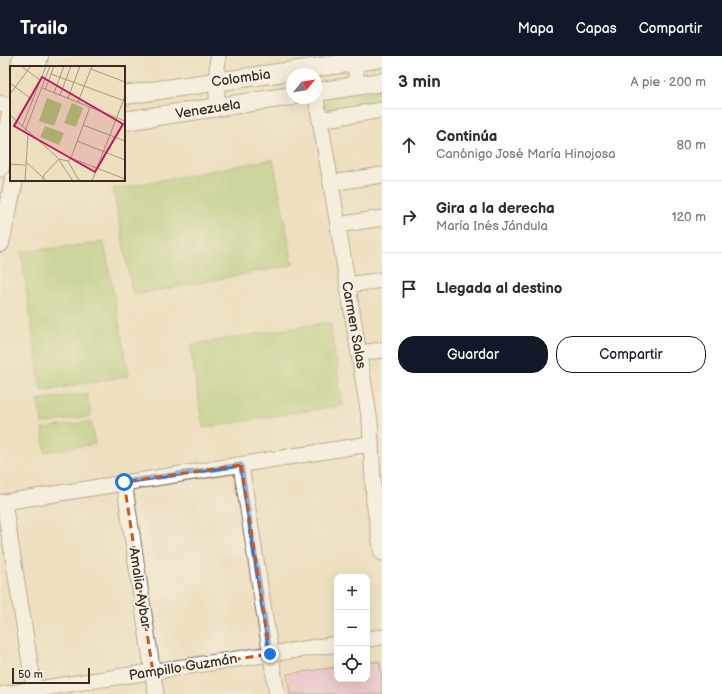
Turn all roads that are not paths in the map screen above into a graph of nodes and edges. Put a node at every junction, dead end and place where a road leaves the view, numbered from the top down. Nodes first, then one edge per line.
1 (22, 56) edge
2 (38, 56) edge
3 (218, 56) edge
4 (382, 58) edge
5 (356, 59) edge
6 (20, 66) edge
7 (36, 66) edge
8 (216, 82) junction
9 (382, 82) edge
10 (356, 86) junction
11 (322, 91) edge
12 (125, 95) edge
13 (286, 97) edge
14 (0, 103) edge
15 (317, 104) edge
16 (10, 107) edge
17 (218, 107) junction
18 (382, 110) edge
19 (320, 120) junction
20 (125, 121) edge
21 (10, 122) edge
22 (8, 140) edge
23 (0, 168) edge
24 (382, 175) edge
25 (14, 181) edge
26 (331, 183) junction
27 (382, 218) edge
28 (338, 225) junction
29 (0, 243) edge
30 (382, 280) edge
31 (348, 285) junction
32 (382, 350) edge
33 (360, 353) junction
34 (370, 444) junction
35 (241, 465) junction
36 (124, 482) junction
37 (2, 502) edge
38 (382, 553) edge
39 (382, 637) edge
40 (370, 639) edge
41 (334, 644) edge
42 (270, 654) junction
43 (153, 672) junction
44 (34, 692) edge
45 (4, 694) edge
46 (156, 694) edge
47 (277, 694) edge

1 - 6 main road
2 - 7 main road
3 - 8 street
4 - 5 main road, Colombia
5 - 8 main road, Colombia
5 - 10 street
8 - 12 main road, Colombia
8 - 17 street
9 - 10 main road
10 - 11 main road
13 - 17 main road, Venezuela
14 - 16 street
15 - 19 street, Carmen Salas
17 - 20 main road, Venezuela
18 - 19 street
19 - 26 street, Carmen Salas
21 - 22 main road
22 - 23 main road
24 - 26 street
25 - 29 main road
26 - 28 street, Carmen Salas
27 - 28 street
28 - 31 street, Carmen Salas
30 - 31 street
31 - 33 street, Carmen Salas
32 - 33 street
33 - 34 street, Carmen Salas
34 - 35 street
34 - 38 street, Carmen Salas
35 - 36 street
35 - 42 street
36 - 37 street
36 - 43 street, Amalia Aybar
37 - 44 street
39 - 40 street
41 - 42 street, Pampillo Guzmán
42 - 43 street, Pampillo Guzmán
42 - 47 street
43 - 44 street, Pampillo Guzmán
43 - 46 street, Amalia Aybar
44 - 45 street, Pampillo Guzmán

